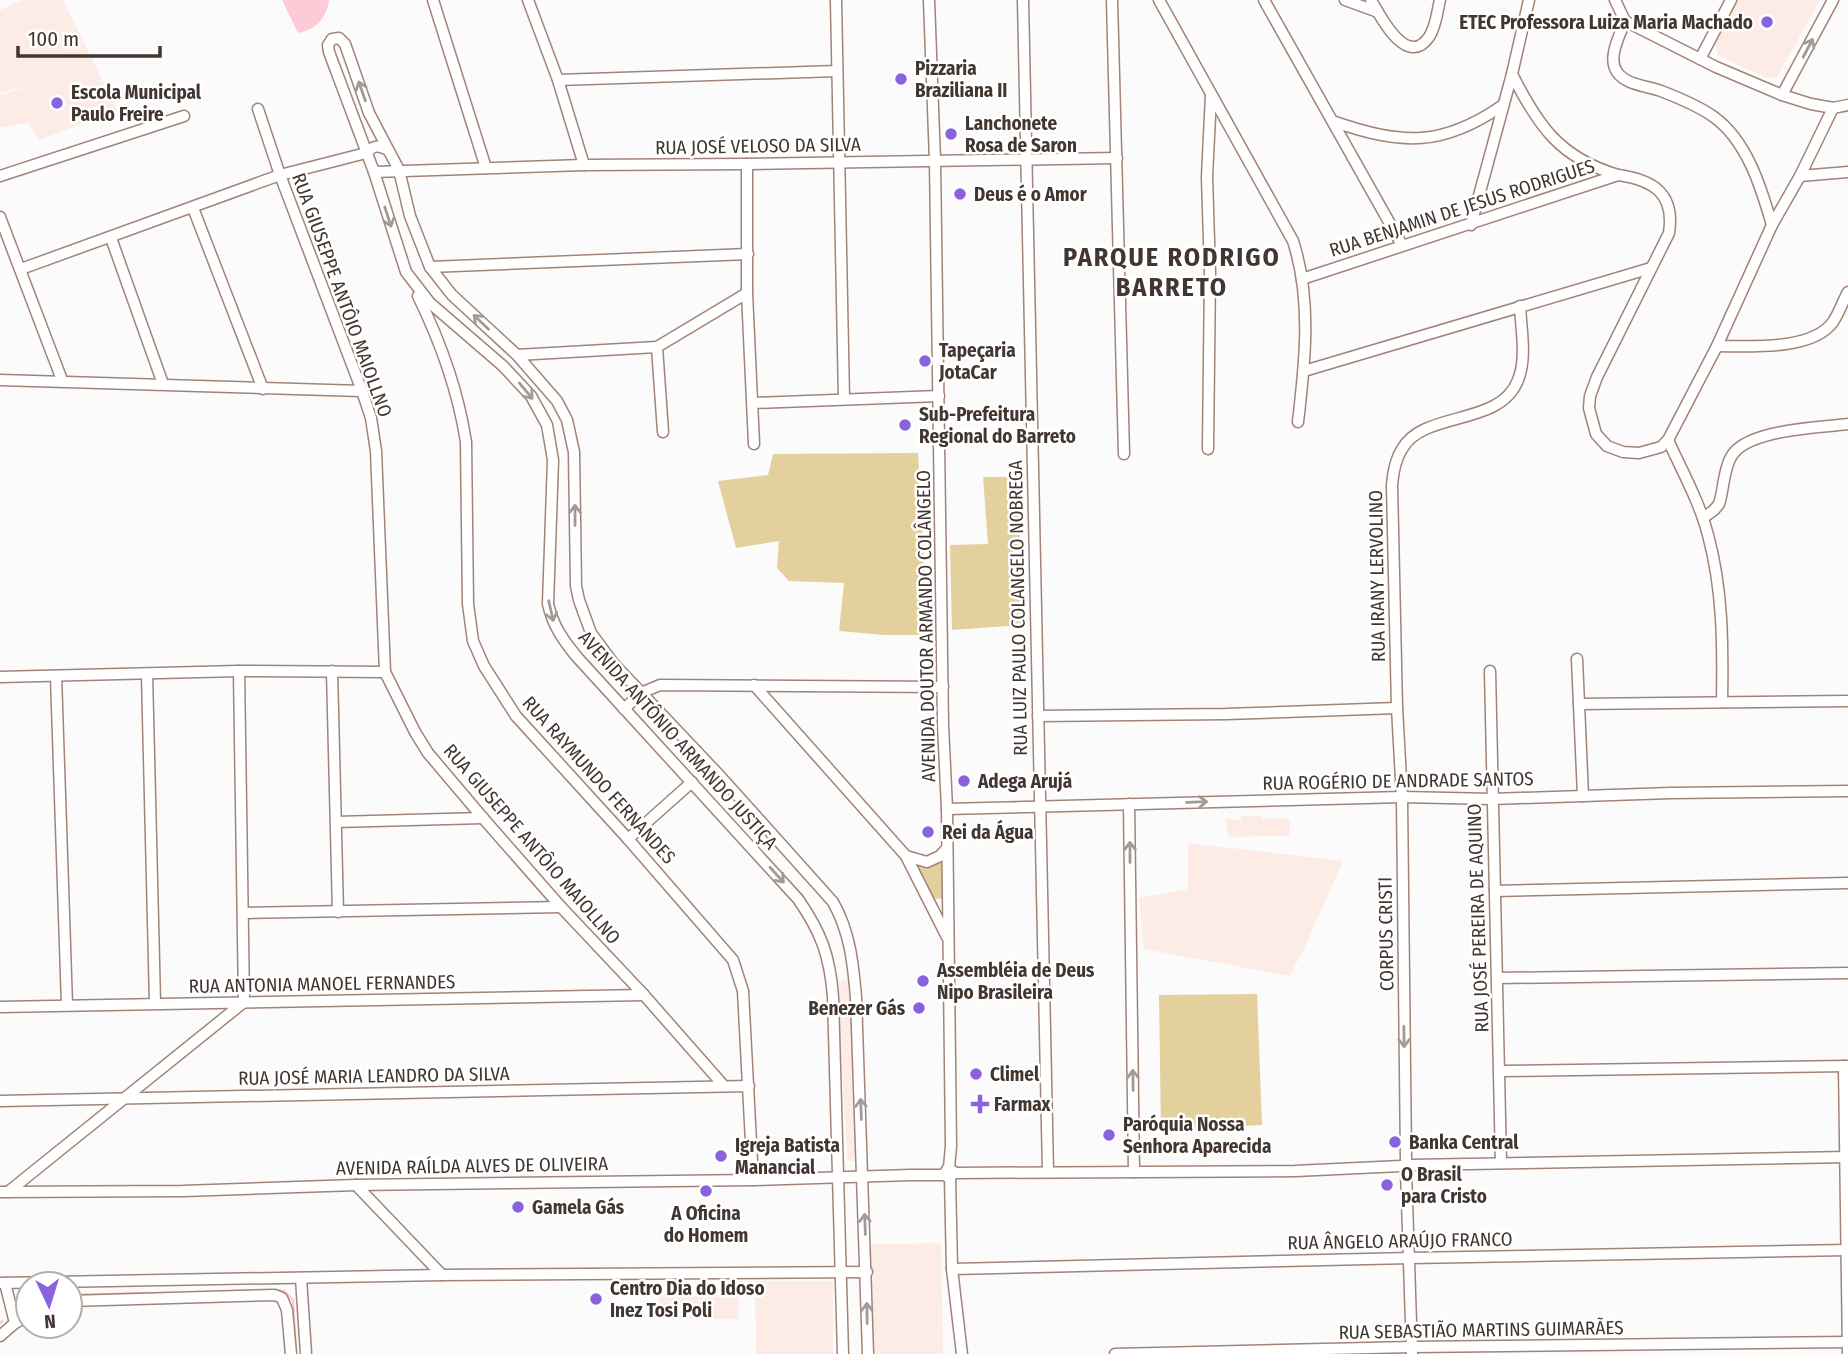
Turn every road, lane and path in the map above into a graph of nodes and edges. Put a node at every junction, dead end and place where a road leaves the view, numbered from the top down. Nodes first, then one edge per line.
1 (433, 0) edge
2 (528, 0) edge
3 (836, 0) edge
4 (929, 0) edge
5 (1023, 0) edge
6 (1112, 0) edge
7 (1160, 0) edge
8 (1264, 0) edge
9 (1345, 0) edge
10 (1371, 0) edge
11 (1440, 0) edge
12 (1529, 0) edge
13 (1731, 0) edge
14 (1833, 0) edge
15 (1616, 1) edge
16 (1378, 12) junction
17 (1625, 21) junction
18 (1700, 59) junction
19 (837, 71) junction
20 (1512, 74) junction
21 (558, 80) junction
22 (1212, 93) junction
23 (1782, 95) junction
24 (1848, 104) edge
25 (1503, 105) junction
26 (1833, 108) junction
27 (258, 109) dead end
28 (184, 116) dead end
29 (1335, 122) junction
30 (388, 150) junction
31 (366, 153) junction
32 (1117, 158) junction
33 (1026, 160) junction
34 (935, 161) junction
35 (839, 163) junction
36 (584, 164) junction
37 (747, 164) junction
38 (486, 168) junction
39 (399, 170) junction
40 (374, 172) junction
41 (1848, 172) edge
42 (1618, 175) junction
43 (0, 176) edge
44 (280, 176) junction
45 (1800, 176) junction
46 (193, 208) junction
47 (0, 218) edge
48 (1471, 225) junction
49 (1772, 225) junction
50 (111, 238) junction
51 (1402, 245) junction
52 (748, 254) junction
53 (430, 267) junction
54 (1651, 268) junction
55 (21, 269) junction
56 (406, 272) junction
57 (1302, 279) junction
58 (1848, 292) edge
59 (747, 293) junction
60 (461, 303) junction
61 (1520, 306) junction
62 (448, 320) junction
63 (436, 331) junction
64 (1717, 346) junction
65 (657, 347) junction
66 (517, 355) junction
67 (1304, 371) junction
68 (0, 380) edge
69 (62, 380) junction
70 (163, 384) junction
71 (264, 389) junction
72 (362, 391) junction
73 (939, 396) junction
74 (844, 399) junction
75 (753, 403) junction
76 (1298, 422) dead end
77 (1848, 424) edge
78 (663, 432) dead end
79 (1668, 440) junction
80 (754, 444) dead end
81 (1208, 449) dead end
82 (1124, 454) dead end
83 (1703, 518) junction
84 (1577, 659) dead end
85 (239, 671) junction
86 (332, 671) junction
87 (1490, 671) dead end
88 (385, 672) junction
89 (147, 674) junction
90 (56, 676) junction
91 (0, 677) edge
92 (754, 685) junction
93 (943, 687) junction
94 (641, 693) junction
95 (1848, 701) edge
96 (1722, 702) junction
97 (1579, 705) junction
98 (1397, 708) junction
99 (624, 709) junction
100 (1038, 716) junction
101 (720, 776) junction
102 (692, 782) junction
103 (1848, 791) edge
104 (702, 792) junction
105 (1583, 796) junction
106 (1402, 797) junction
107 (1492, 799) junction
108 (1129, 804) junction
109 (1039, 807) junction
110 (947, 809) junction
111 (483, 818) junction
112 (336, 822) junction
113 (628, 839) junction
114 (947, 848) junction
115 (906, 856) junction
116 (1848, 883) edge
117 (1495, 891) junction
118 (561, 907) junction
119 (338, 912) junction
120 (243, 913) junction
121 (948, 940) junction
122 (1848, 973) edge
123 (1498, 978) junction
124 (644, 995) junction
125 (244, 1002) junction
126 (155, 1003) junction
127 (67, 1005) junction
128 (0, 1007) edge
129 (1846, 1066) edge
130 (1500, 1070) junction
131 (724, 1086) junction
132 (749, 1086) junction
133 (125, 1099) junction
134 (0, 1101) edge
135 (1846, 1157) edge
136 (1501, 1163) junction
137 (1406, 1165) junction
138 (1048, 1172) junction
139 (1134, 1172) junction
140 (949, 1173) junction
141 (863, 1177) junction
142 (838, 1178) junction
143 (753, 1180) junction
144 (356, 1185) junction
145 (3, 1194) edge
146 (1848, 1250) edge
147 (1410, 1258) junction
148 (952, 1269) junction
149 (842, 1272) junction
150 (867, 1272) junction
151 (442, 1275) junction
152 (301, 1278) junction
153 (3, 1283) edge
154 (84, 1301) edge
155 (14, 1320) edge
156 (14, 1324) edge
157 (0, 1336) edge
158 (1848, 1342) edge
159 (1412, 1351) edge
160 (291, 1354) edge
161 (306, 1354) edge
162 (843, 1354) edge
163 (868, 1354) edge
164 (962, 1354) edge
165 (1115, 1354) edge
166 (1848, 1354) edge

1 - 38 street
2 - 21 street
3 - 19 street
4 - 34 street, AVENIDA DOUTOR ARMANDO COLÂNGELO
5 - 33 street, RUA LUIZ PAULO COLANGELO NOBREGA
6 - 32 street
7 - 22 street
8 - 29 street
9 - 16 street
10 - 16 street
11 - 16 street
12 - 20 street
13 - 18 street
23 -> 14 street
15 - 17 street
17 - 18 street
17 - 49 street
18 - 23 street
19 - 21 street
19 - 35 street
20 - 25 street
20 - 42 street
21 - 36 street
22 - 57 street
22 - 81 street
23 - 26 street
24 - 26 street
25 - 29 street
25 - 48 street
26 - 45 street
27 - 44 street, RUA GIUSEPPE ANTÔIO MAIOLLNO
28 - 43 street
29 - 51 street
30 - 31 street
30 -> 31 street, AVENIDA ANTÔNIO ARMANDO JUSTIÇA
30 - 39 street
31 - 40 street, AVENIDA ANTÔNIO ARMANDO JUSTIÇA
31 - 44 street
32 - 33 street, RUA JOSÉ VELOSO DA SILVA
32 - 82 street
33 - 34 street, RUA JOSÉ VELOSO DA SILVA
33 - 100 street, RUA LUIZ PAULO COLANGELO NOBREGA
34 - 35 street, RUA JOSÉ VELOSO DA SILVA
34 - 73 street, AVENIDA DOUTOR ARMANDO COLÂNGELO
35 - 37 street, RUA JOSÉ VELOSO DA SILVA
35 - 74 street
36 - 37 street, RUA JOSÉ VELOSO DA SILVA
36 - 38 street, RUA JOSÉ VELOSO DA SILVA
37 - 52 street
38 - 39 street, RUA JOSÉ VELOSO DA SILVA
39 - 40 street, RUA JOSÉ VELOSO DA SILVA
39 - 53 street, AVENIDA ANTÔNIO ARMANDO JUSTIÇA
40 -> 56 street, AVENIDA ANTÔNIO ARMANDO JUSTIÇA
41 - 45 street
42 - 48 street, RUA BENJAMIN DE JESUS RODRIGUES
42 - 54 street, RUA BENJAMIN DE JESUS RODRIGUES
44 - 46 street
44 - 72 street, RUA GIUSEPPE ANTÔIO MAIOLLNO
45 - 49 street
46 - 50 street
46 - 71 street
47 - 55 street
48 - 51 street, RUA BENJAMIN DE JESUS RODRIGUES
49 - 64 street
50 - 55 street
50 - 70 street
51 - 57 street, RUA BENJAMIN DE JESUS RODRIGUES
52 - 53 street
52 - 59 street
53 - 60 street, AVENIDA ANTÔNIO ARMANDO JUSTIÇA
54 - 61 street
54 - 79 street, RUA BENJAMIN DE JESUS RODRIGUES
55 - 69 street
56 - 62 street, AVENIDA ANTÔNIO ARMANDO JUSTIÇA
56 - 63 street, RUA RAYMUNDO FERNANDES
57 - 67 street
58 - 64 street
59 - 65 street
59 - 75 street
60 - 62 street
66 -> 60 street, AVENIDA ANTÔNIO ARMANDO JUSTIÇA
61 - 67 street
61 - 98 street, RUA IRANY LERVOLINO
62 - 63 street
62 -> 99 street, AVENIDA ANTÔNIO ARMANDO JUSTIÇA
63 - 113 street, RUA RAYMUNDO FERNANDES
64 - 79 street
65 - 66 street
65 - 78 street
94 -> 66 street, AVENIDA ANTÔNIO ARMANDO JUSTIÇA
67 - 76 street
68 - 69 street
69 - 70 street
70 - 71 street
71 - 72 street
72 - 88 street, RUA GIUSEPPE ANTÔIO MAIOLLNO
73 - 74 street
73 - 93 street, AVENIDA DOUTOR ARMANDO COLÂNGELO
74 - 75 street
75 - 80 street
77 - 83 street
79 - 83 street
83 - 96 street
84 - 97 street
85 - 86 street
85 - 89 street
85 - 120 street
86 - 88 street
86 - 112 street
87 - 107 street, RUA JOSÉ PEREIRA DE AQUINO
88 - 111 street, RUA GIUSEPPE ANTÔIO MAIOLLNO
89 - 90 street
89 - 126 street
90 - 91 street
90 - 127 street
92 - 93 street
92 - 94 street
92 - 115 street
93 - 110 street, AVENIDA DOUTOR ARMANDO COLÂNGELO
94 - 99 street
94 - 101 street, AVENIDA ANTÔNIO ARMANDO JUSTIÇA
95 - 96 street
96 - 97 street
97 - 105 street
98 - 100 street
98 - 106 street, CORPUS CRISTI
99 - 102 street, AVENIDA ANTÔNIO ARMANDO JUSTIÇA
100 - 109 street, RUA LUIZ PAULO COLANGELO NOBREGA
101 - 104 street
141 -> 101 street, AVENIDA ANTÔNIO ARMANDO JUSTIÇA
102 - 104 street, AVENIDA ANTÔNIO ARMANDO JUSTIÇA
102 - 113 street
103 - 105 street, RUA ROGÉRIO DE ANDRADE SANTOS
104 -> 142 street, AVENIDA ANTÔNIO ARMANDO JUSTIÇA
105 - 107 street, RUA ROGÉRIO DE ANDRADE SANTOS
106 - 107 street, RUA ROGÉRIO DE ANDRADE SANTOS
108 -> 106 street, RUA ROGÉRIO DE ANDRADE SANTOS
106 -> 137 street, CORPUS CRISTI
107 - 117 street, RUA JOSÉ PEREIRA DE AQUINO
108 - 109 street, RUA ROGÉRIO DE ANDRADE SANTOS
139 -> 108 street
109 - 110 street, RUA ROGÉRIO DE ANDRADE SANTOS
109 - 138 street, RUA LUIZ PAULO COLANGELO NOBREGA
110 - 114 street, AVENIDA DOUTOR ARMANDO COLÂNGELO
111 - 112 street
111 - 118 street, RUA GIUSEPPE ANTÔIO MAIOLLNO
112 - 119 street
113 - 132 street, RUA RAYMUNDO FERNANDES
114 - 115 street
114 - 121 street, AVENIDA DOUTOR ARMANDO COLÂNGELO
115 - 121 street
116 - 117 street
117 - 123 street, RUA JOSÉ PEREIRA DE AQUINO
118 - 119 street
118 - 124 street, RUA GIUSEPPE ANTÔIO MAIOLLNO
119 - 120 street
120 - 125 street
121 - 140 street, AVENIDA DOUTOR ARMANDO COLÂNGELO
122 - 123 street
123 - 130 street, RUA JOSÉ PEREIRA DE AQUINO
124 - 125 street, RUA ANTONIA MANOEL FERNANDES
124 - 131 street, RUA GIUSEPPE ANTÔIO MAIOLLNO
125 - 126 street, RUA ANTONIA MANOEL FERNANDES
125 - 133 street
126 - 127 street, RUA ANTONIA MANOEL FERNANDES
127 - 128 street, RUA ANTONIA MANOEL FERNANDES
129 - 130 street
129 - 135 street
130 - 136 street, RUA JOSÉ PEREIRA DE AQUINO
131 - 132 street, RUA JOSÉ MARIA LEANDRO DA SILVA
131 - 133 street, RUA JOSÉ MARIA LEANDRO DA SILVA
132 - 143 street, RUA RAYMUNDO FERNANDES
133 - 134 street, RUA JOSÉ MARIA LEANDRO DA SILVA
133 - 145 street
135 - 136 street, AVENIDA RAÍLDA ALVES DE OLIVEIRA
135 - 146 street
136 - 137 street, AVENIDA RAÍLDA ALVES DE OLIVEIRA
137 - 139 street, AVENIDA RAÍLDA ALVES DE OLIVEIRA
137 - 147 street, CORPUS CRISTI
138 - 139 street, AVENIDA RAÍLDA ALVES DE OLIVEIRA
138 - 140 street, AVENIDA RAÍLDA ALVES DE OLIVEIRA
140 - 141 street, AVENIDA RAÍLDA ALVES DE OLIVEIRA
140 - 148 street, AVENIDA DOUTOR ARMANDO COLÂNGELO
141 - 142 street, AVENIDA RAÍLDA ALVES DE OLIVEIRA
150 -> 141 street, AVENIDA ANTÔNIO ARMANDO JUSTIÇA
142 - 143 street, AVENIDA RAÍLDA ALVES DE OLIVEIRA
142 - 149 street, AVENIDA ANTÔNIO ARMANDO JUSTIÇA
143 - 144 street, AVENIDA RAÍLDA ALVES DE OLIVEIRA
144 - 145 street, AVENIDA RAÍLDA ALVES DE OLIVEIRA
144 - 151 street
146 - 147 street, RUA ÂNGELO ARAÚJO FRANCO
146 - 158 street
147 - 148 street, RUA ÂNGELO ARAÚJO FRANCO
147 - 159 street, CORPUS CRISTI
148 - 164 street, AVENIDA DOUTOR ARMANDO COLÂNGELO
149 - 150 street
149 - 151 street
149 - 162 street, AVENIDA ANTÔNIO ARMANDO JUSTIÇA
163 -> 150 street, AVENIDA ANTÔNIO ARMANDO JUSTIÇA
151 - 152 street
152 - 153 street
152 - 161 street
153 - 155 street
154 - 160 street
156 - 157 street
158 - 159 street, RUA SEBASTIÃO MARTINS GUIMARÃES
158 - 166 street
159 - 165 street, RUA SEBASTIÃO MARTINS GUIMARÃES

